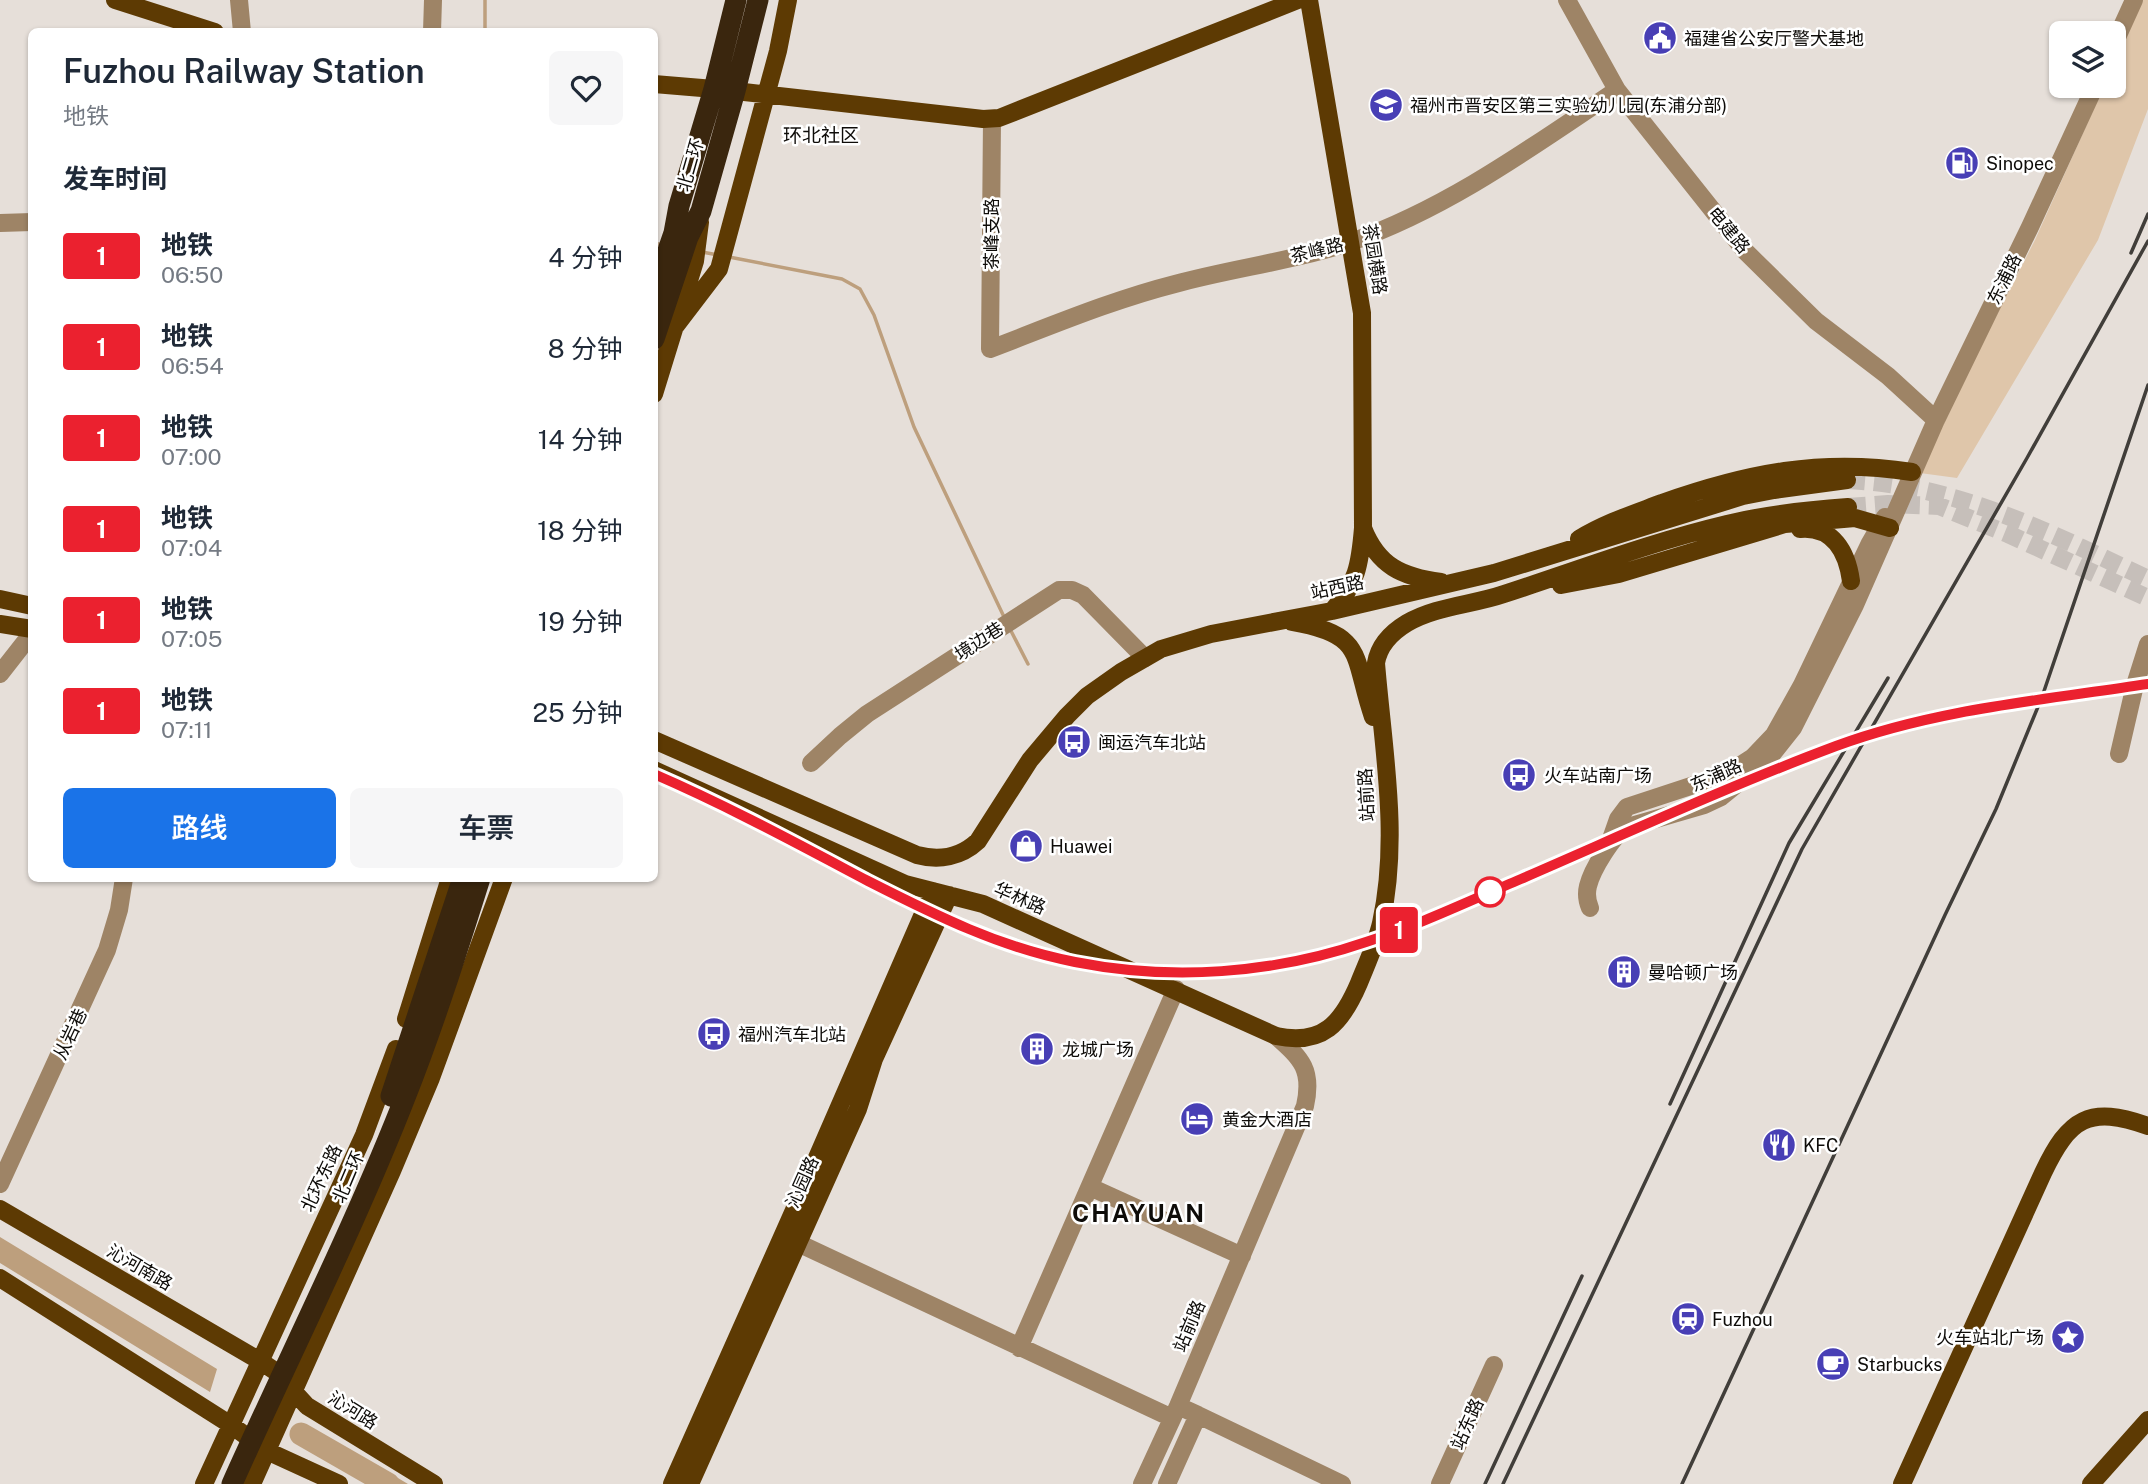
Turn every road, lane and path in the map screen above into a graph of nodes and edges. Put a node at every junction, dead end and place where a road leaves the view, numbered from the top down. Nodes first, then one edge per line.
1 (115, 0) edge
2 (240, 0) edge
3 (433, 0) edge
4 (736, 0) edge
5 (758, 0) edge
6 (788, 0) edge
7 (1298, 0) edge
8 (1309, 0) edge
9 (1567, 0) edge
10 (2134, 0) edge
11 (2124, 21) edge
12 (202, 28) edge
13 (242, 28) edge
14 (432, 28) edge
15 (658, 84) edge
16 (725, 90) junction
17 (1617, 90) junction
18 (766, 96) junction
19 (2089, 98) edge
20 (992, 119) junction
21 (28, 222) edge
22 (0, 223) edge
23 (1351, 242) junction
24 (676, 246) edge
25 (658, 283) edge
26 (658, 322) edge
27 (674, 328) junction
28 (990, 349) joint
29 (658, 381) edge
30 (1936, 420) junction
31 (1912, 472) junction
32 (1847, 480) tunnel mouth
33 (1848, 507) tunnel mouth
34 (1885, 527) junction
35 (1363, 528) junction
36 (1769, 528) junction
37 (1548, 556) junction
38 (1851, 582) junction
39 (1454, 583) junction
40 (1492, 598) junction
41 (0, 599) edge
42 (28, 605) edge
43 (1332, 611) junction
44 (1278, 620) junction
45 (0, 624) edge
46 (28, 630) edge
47 (28, 636) edge
48 (2148, 644) edge
49 (1145, 658) junction
50 (0, 674) edge
51 (658, 742) edge
52 (1384, 747) junction
53 (2119, 754) dead end
54 (811, 763) dead end
55 (658, 772) edge
56 (1605, 853) junction
57 (123, 882) edge
58 (449, 882) edge
59 (462, 882) edge
60 (479, 882) edge
61 (503, 882) edge
62 (941, 893) junction
63 (1590, 908) dead end
64 (1176, 989) junction
65 (1353, 996) joint
66 (1276, 1036) junction
67 (2148, 1126) edge
68 (0, 1184) edge
69 (1090, 1187) junction
70 (0, 1209) edge
71 (790, 1240) junction
72 (1242, 1256) junction
73 (0, 1278) edge
74 (1019, 1348) junction
75 (260, 1361) junction
76 (1494, 1365) dead end
77 (292, 1392) junction
78 (1175, 1412) junction
79 (1198, 1415) junction
80 (2148, 1420) edge
81 (231, 1425) junction
82 (267, 1451) junction
83 (204, 1484) edge
84 (216, 1484) edge
85 (232, 1484) edge
86 (252, 1484) edge
87 (338, 1484) edge
88 (434, 1484) edge
89 (672, 1484) edge
90 (690, 1484) edge
91 (1142, 1484) edge
92 (1167, 1484) edge
93 (1342, 1484) edge
94 (1440, 1484) edge
95 (1902, 1484) edge
96 (2091, 1484) edge

1 - 12 main road
2 - 13 street
3 - 14 street
4 - 16 highway, 北二环
5 - 16 highway, 北二环
6 - 18 main road
7 - 20 main road
8 - 23 main road, 茶园横路
9 - 17 street, 电建路
10 - 11 street
15 - 16 main road
16 - 18 main road
16 - 24 highway, 北二环
16 - 24 highway, 北二环
17 - 23 street, 茶峰路
17 - 30 street, 电建路
18 - 20 main road
18 - 27 main road
19 - 30 street, 东浦路
20 - 28 street, 茶峰支路
21 - 22 street
23 - 28 street, 茶峰路
23 - 35 main road, 茶园横路
24 - 25 highway, 北二环
24 - 26 highway, 北二环
24 - 27 main road
27 - 29 main road
30 - 31 street, 东浦路
31 - 34 street, 东浦路
31 - 37 main road
32 - 37 main road, 站西路
33 - 40 main road
34 - 36 main road
34 - 38 street, 东浦路
34 - 56 street, 东浦路
35 - 39 main road
35 - 43 main road, 茶园横路
36 - 38 main road
36 - 40 main road
37 - 39 main road, 站西路
38 - 56 street, 东浦路
39 - 43 main road, 站西路
40 - 52 main road, 站前路
41 - 42 main road
43 - 44 main road, 站西路
44 - 49 main road, 站西路
44 - 52 main road
45 - 46 main road
47 - 50 street
48 - 53 street
49 - 51 main road, 站西路
49 - 54 street, 境边巷
52 - 65 main road, 站前路
55 - 62 main road, 华林路
56 - 63 street
57 - 68 street, 从岩巷
58 - 75 main road, 北环东路
59 - 84 highway, 北二环, bridge
60 - 85 highway, 北二环, bridge
61 - 77 main road
62 - 64 main road, 华林路
62 - 71 main road, 沁园路
64 - 66 main road, 华林路
64 - 69 street
65 - 66 main road, 华林路
66 - 72 street, 站前路
67 - 95 main road
69 - 72 street
69 - 74 street
70 - 75 main road, 沁河南路
71 - 74 street
71 - 89 main road
71 - 90 main road, 沁园路
72 - 78 street, 站前路
73 - 81 main road
74 - 78 street
75 - 77 main road, 沁河路
75 - 81 main road, 北环东路
76 - 94 street, 站东路
77 - 82 main road
77 - 88 main road, 沁河路
78 - 79 street
78 - 91 street, 站前路
79 - 92 street
79 - 93 street
80 - 96 main road
81 - 82 main road
81 - 83 main road, 北环东路
82 - 86 main road
82 - 87 main road

